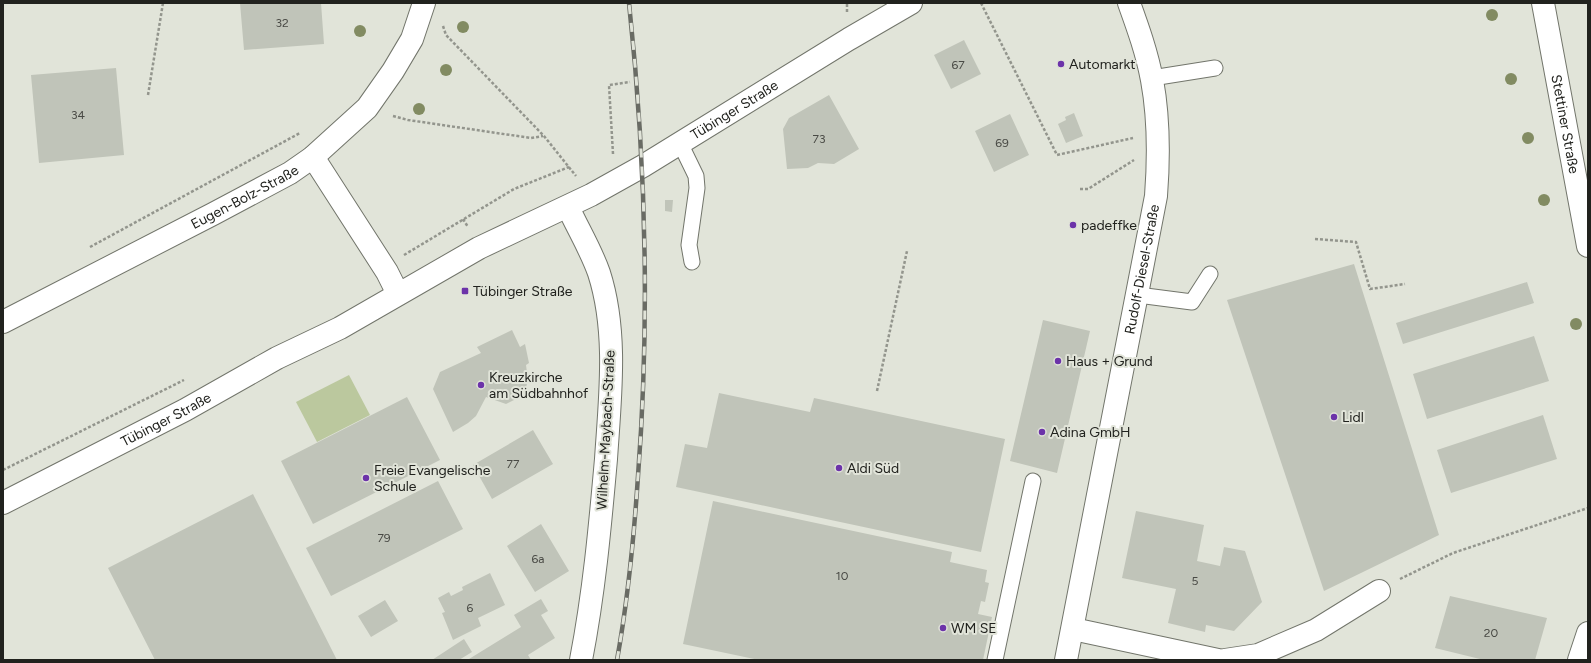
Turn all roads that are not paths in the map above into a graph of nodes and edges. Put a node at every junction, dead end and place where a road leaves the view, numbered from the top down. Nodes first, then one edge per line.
1 (424, 3) edge
2 (911, 3) edge
3 (1129, 3) edge
4 (1543, 3) edge
5 (1215, 68) dead end
6 (1152, 78) junction
7 (680, 143) junction
8 (313, 157) junction
9 (568, 207) junction
10 (1588, 246) edge
11 (692, 262) dead end
12 (1210, 274) dead end
13 (398, 294) junction
14 (1138, 295) junction
15 (3, 322) edge
16 (1033, 481) dead end
17 (3, 503) edge
18 (1379, 591) road end
19 (1073, 629) junction
20 (1588, 633) edge
21 (581, 660) edge
22 (995, 660) edge
23 (1066, 660) edge
24 (1218, 660) edge
25 (1225, 660) edge
26 (1579, 660) edge

1 - 8 street, Eugen-Bolz-Straße
2 - 7 street, Tübinger Straße
3 - 6 street, Rudolf-Diesel-Straße
4 - 10 street, Stettiner Straße
5 - 6 lane
6 - 14 street, Rudolf-Diesel-Straße
7 - 9 street, Tübinger Straße
7 - 11 lane
8 - 13 street
8 - 15 street, Eugen-Bolz-Straße
9 - 13 street, Tübinger Straße
9 - 21 street, Wilhelm-Maybach-Straße
12 - 14 lane
13 - 17 street, Tübinger Straße
14 - 19 street, Rudolf-Diesel-Straße
16 - 22 lane
18 - 25 street
19 - 23 street, Rudolf-Diesel-Straße
19 - 24 street
20 - 26 street

